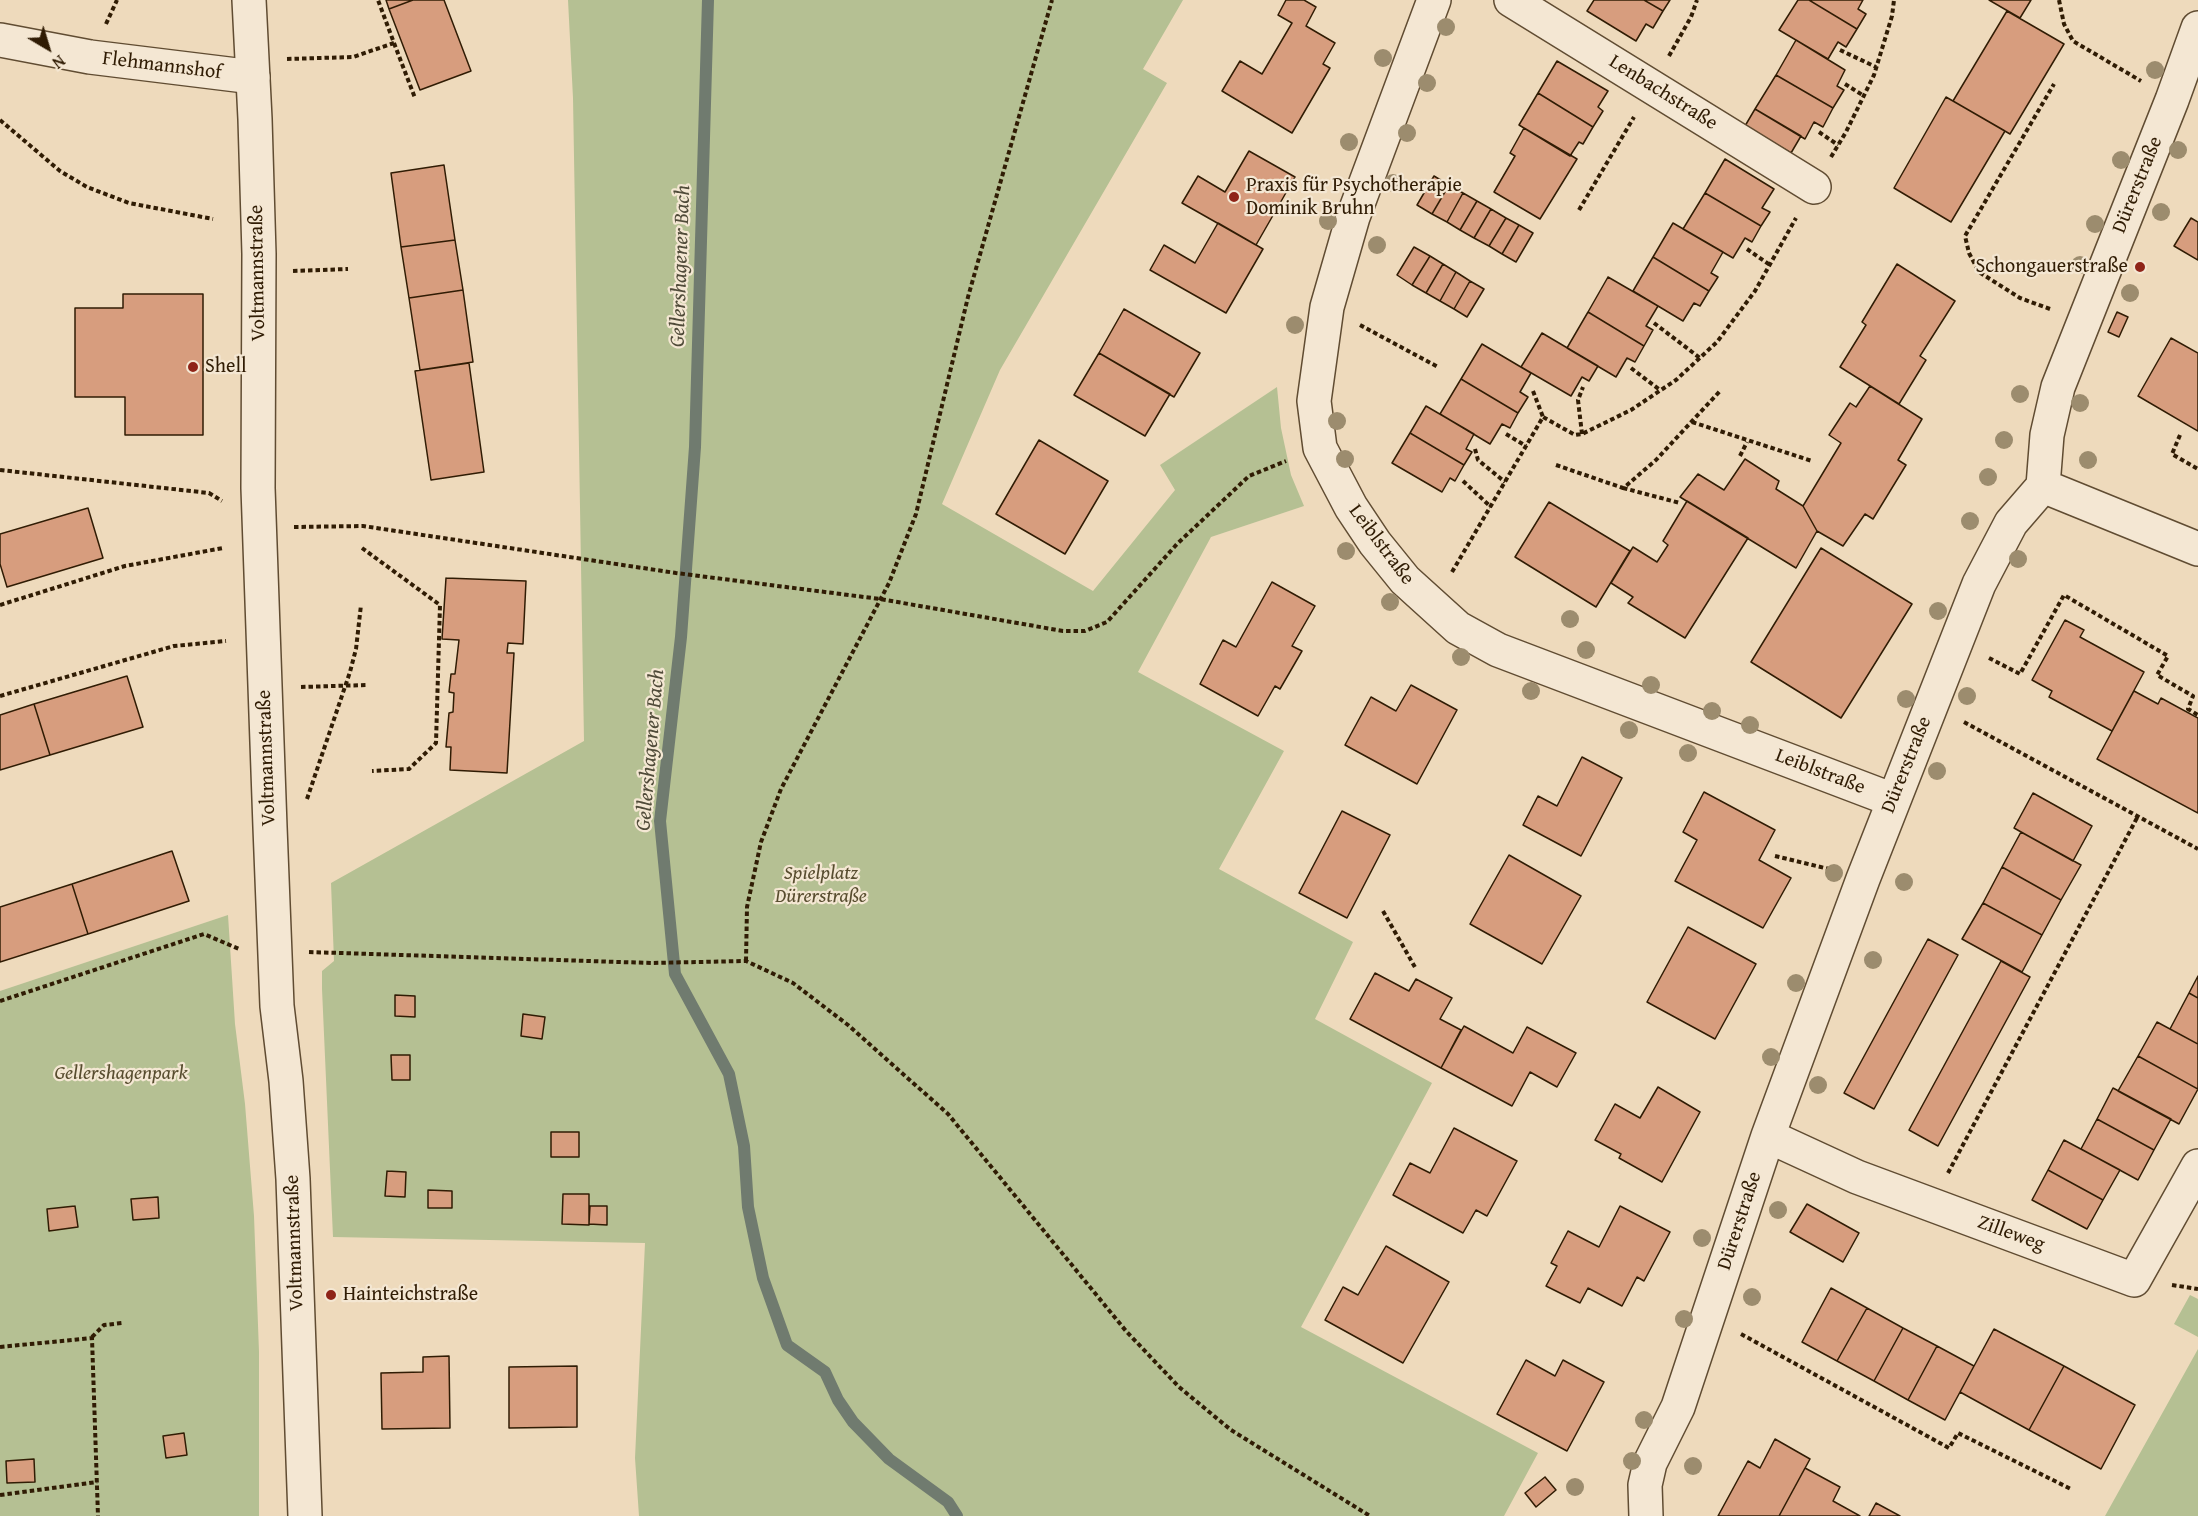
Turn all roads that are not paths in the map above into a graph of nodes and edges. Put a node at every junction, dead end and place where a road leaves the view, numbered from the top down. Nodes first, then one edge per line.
1 (249, 0) edge
2 (1434, 0) edge
3 (1511, 0) edge
4 (2198, 28) edge
5 (0, 40) edge
6 (253, 69) junction
7 (1814, 187) road end
8 (2043, 486) junction
9 (2198, 549) edge
10 (1893, 800) junction
11 (1768, 1136) junction
12 (2198, 1166) edge
13 (306, 1516) edge
14 (1646, 1516) edge

1 - 6 street, Voltmannstraße
2 - 10 street, Leiblstraße
3 - 7 street, Lenbachstraße
4 - 8 street, Dürerstraße
5 - 6 street, Flehmannshof
6 - 13 street, Voltmannstraße
8 - 9 street
8 - 10 street, Dürerstraße
10 - 11 street, Dürerstraße
11 - 12 street, Zilleweg
11 - 14 street, Dürerstraße

